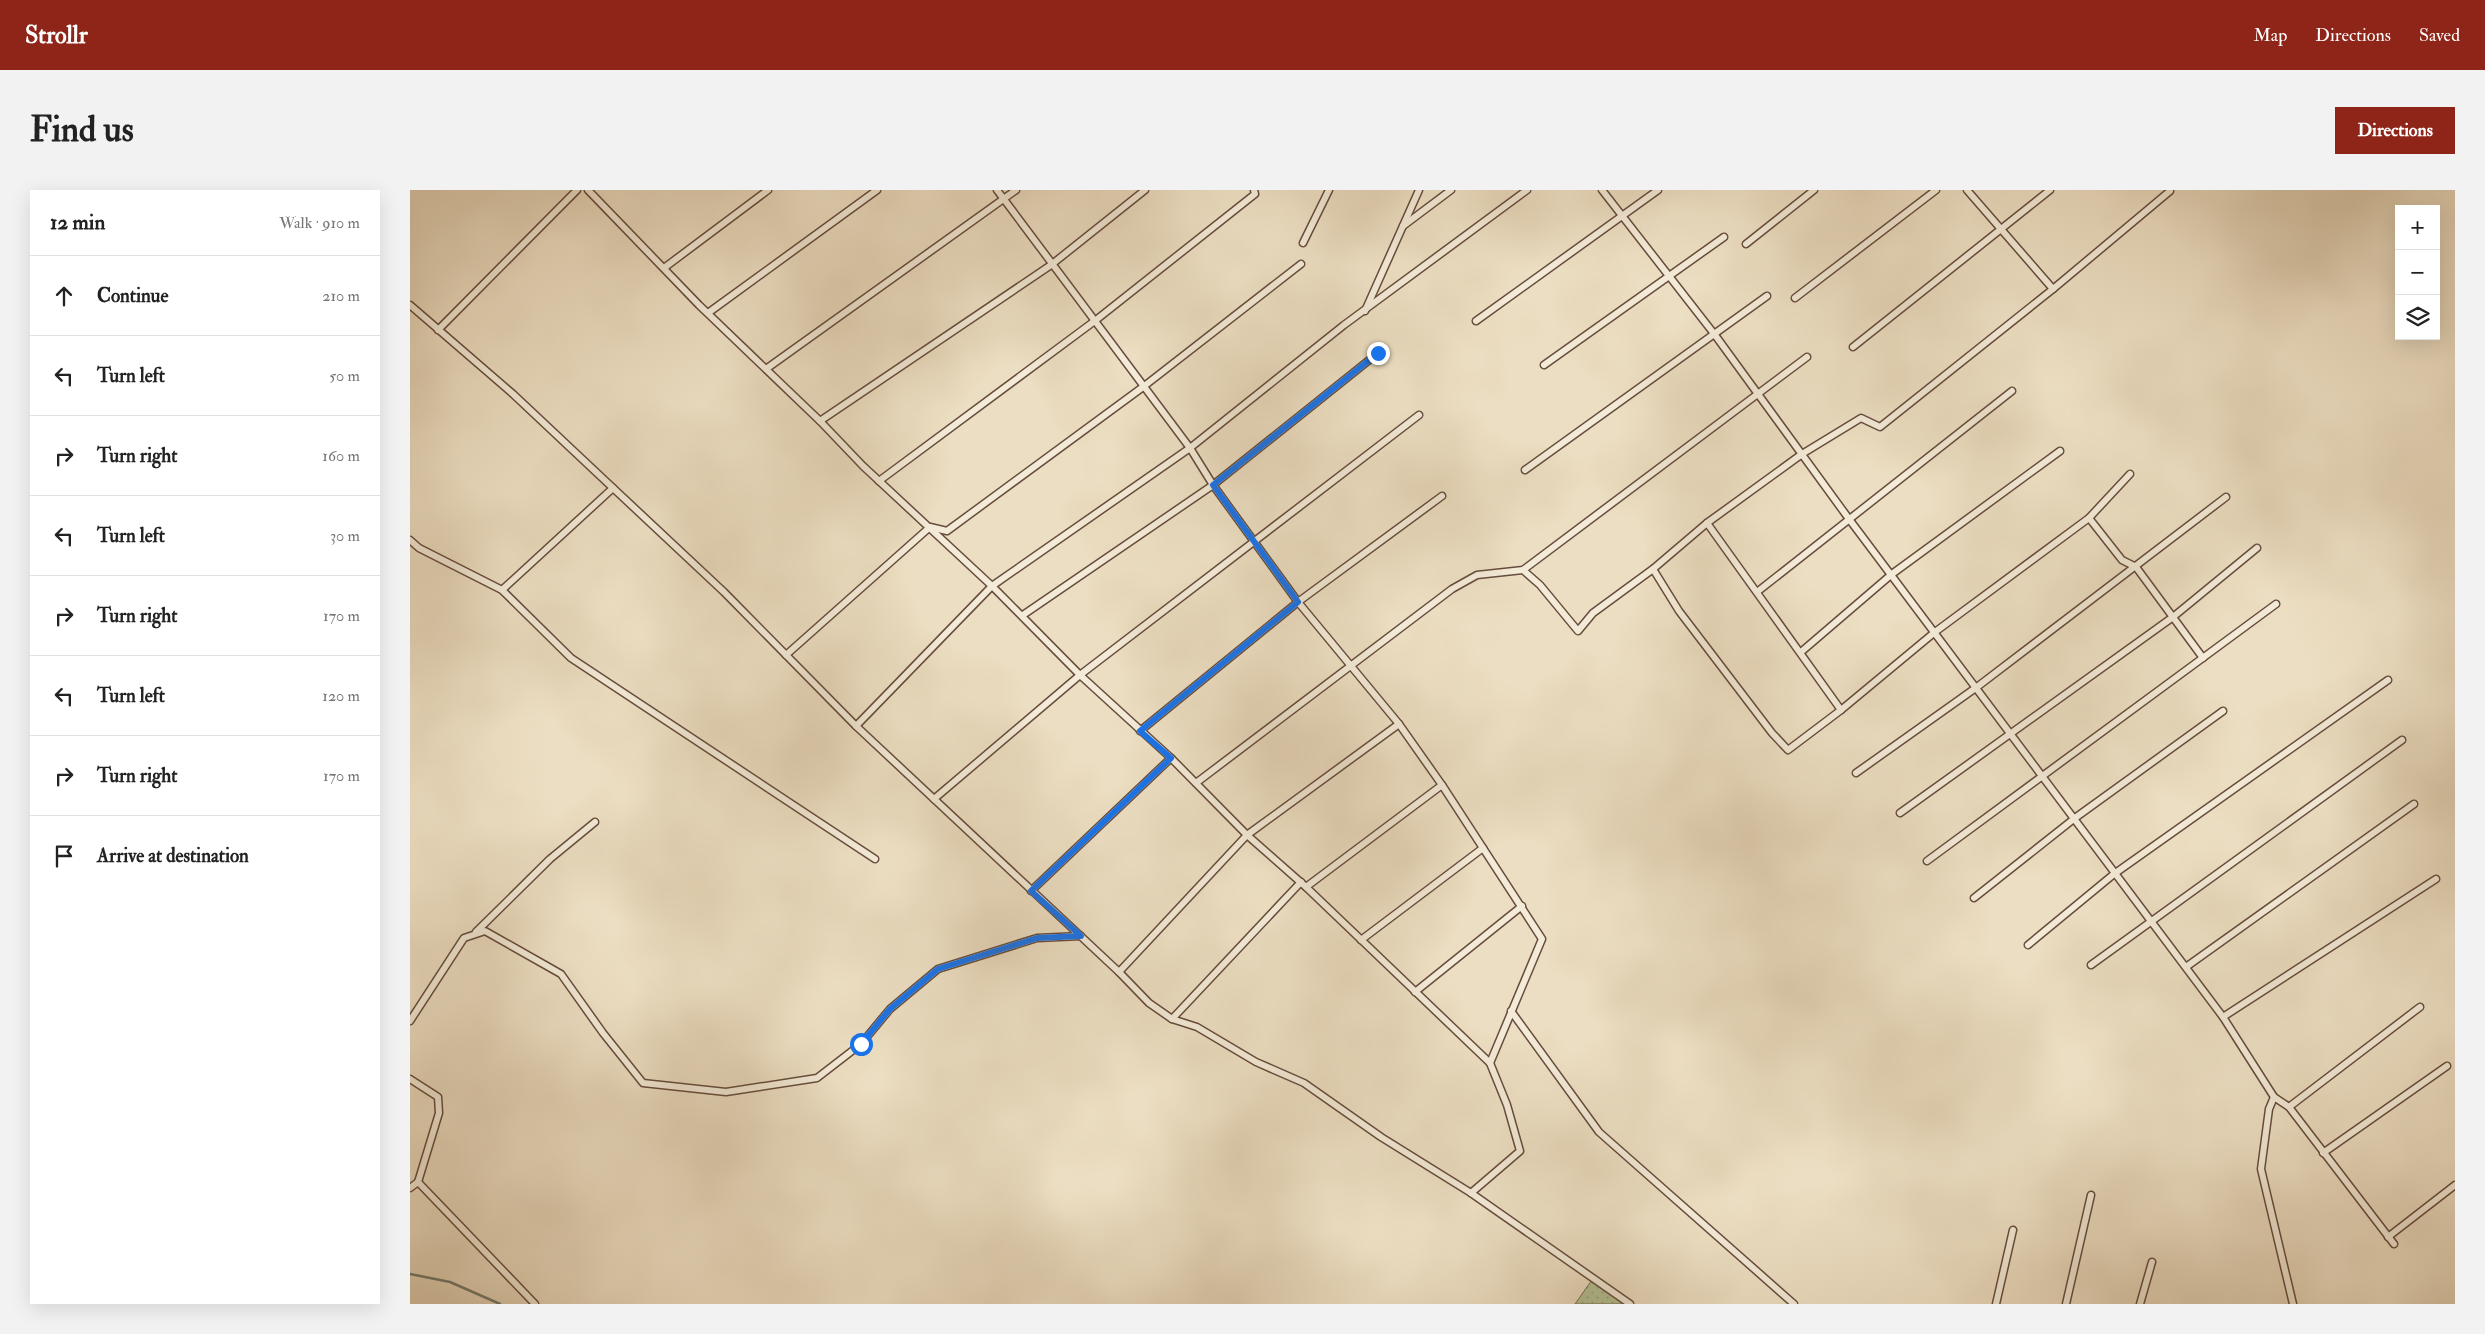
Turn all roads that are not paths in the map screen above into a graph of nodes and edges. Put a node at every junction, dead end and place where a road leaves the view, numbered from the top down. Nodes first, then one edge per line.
1 (577, 190) edge
2 (588, 190) edge
3 (768, 190) edge
4 (877, 190) edge
5 (997, 190) edge
6 (1016, 190) edge
7 (1145, 190) edge
8 (1254, 190) edge
9 (1329, 190) edge
10 (1419, 190) edge
11 (1451, 190) edge
12 (1527, 190) edge
13 (1602, 190) edge
14 (1658, 190) edge
15 (1814, 190) edge
16 (1936, 190) edge
17 (1967, 190) edge
18 (2050, 190) edge
19 (2170, 191) edge
20 (1004, 199) junction
21 (1621, 216) junction
22 (1402, 227) junction
23 (2000, 230) junction
24 (1724, 237) dead end
25 (1303, 243) dead end
26 (1746, 244) dead end
27 (1301, 264) dead end
28 (1051, 265) junction
29 (664, 268) junction
30 (1669, 276) junction
31 (2053, 289) junction
32 (1767, 296) dead end
33 (1794, 298) dead end
34 (410, 305) edge
35 (1364, 312) junction
36 (708, 313) junction
37 (1096, 320) junction
38 (1476, 321) dead end
39 (438, 330) junction
40 (1715, 335) junction
41 (1853, 347) dead end
42 (1378, 353) dead end
43 (1807, 357) dead end
44 (1544, 365) dead end
45 (766, 369) junction
46 (1143, 387) junction
47 (2012, 391) dead end
48 (1760, 394) junction
49 (1419, 415) dead end
50 (820, 421) junction
51 (1190, 448) junction
52 (2060, 451) dead end
53 (1802, 454) junction
54 (1525, 470) dead end
55 (2130, 474) dead end
56 (879, 481) junction
57 (1213, 485) junction
58 (613, 488) junction
59 (1442, 496) dead end
60 (2226, 498) dead end
61 (2089, 518) junction
62 (1849, 519) junction
63 (1707, 524) junction
64 (930, 527) junction
65 (410, 540) edge
66 (1254, 540) junction
67 (2257, 548) dead end
68 (2136, 567) junction
69 (1523, 570) junction
70 (1653, 570) junction
71 (1892, 574) junction
72 (992, 586) junction
73 (502, 590) junction
74 (1757, 592) junction
75 (1298, 602) junction
76 (2276, 604) dead end
77 (1023, 615) junction
78 (2174, 617) junction
79 (1935, 632) junction
80 (1802, 652) junction
81 (786, 655) junction
82 (2203, 658) junction
83 (1352, 665) junction
84 (1080, 675) junction
85 (2388, 680) dead end
86 (1977, 687) junction
87 (1841, 710) junction
88 (2223, 711) dead end
89 (1400, 724) junction
90 (856, 726) junction
91 (1140, 731) junction
92 (2011, 734) junction
93 (2402, 740) dead end
94 (1171, 758) junction
95 (1856, 773) dead end
96 (2043, 776) junction
97 (1196, 783) junction
98 (1442, 785) junction
99 (934, 799) junction
100 (2414, 804) dead end
101 (1900, 813) dead end
102 (2074, 818) junction
103 (595, 822) dead end
104 (1247, 835) junction
105 (1483, 848) junction
106 (875, 859) dead end
107 (1927, 861) dead end
108 (2114, 874) junction
109 (2436, 879) dead end
110 (1303, 885) junction
111 (1031, 891) junction
112 (1974, 898) dead end
113 (1522, 906) junction
114 (2152, 921) junction
115 (473, 935) junction
116 (1081, 936) junction
117 (1361, 940) junction
118 (2028, 945) dead end
119 (2091, 966) dead end
120 (2186, 967) junction
121 (1119, 972) junction
122 (1415, 992) junction
123 (2420, 1007) dead end
124 (1512, 1011) junction
125 (2224, 1017) junction
126 (1172, 1019) junction
127 (410, 1021) edge
128 (1490, 1064) junction
129 (2447, 1066) dead end
130 (410, 1079) edge
131 (2274, 1096) junction
132 (2289, 1107) junction
133 (2323, 1152) junction
134 (418, 1182) junction
135 (2455, 1185) edge
136 (410, 1188) edge
137 (1471, 1193) junction
138 (2091, 1195) dead end
139 (2013, 1230) dead end
140 (2388, 1237) junction
141 (2394, 1244) dead end
142 (2152, 1262) dead end
143 (535, 1304) edge
144 (1630, 1304) edge
145 (1794, 1304) edge
146 (1996, 1304) edge
147 (2066, 1304) edge
148 (2140, 1304) edge
149 (2293, 1304) edge

1 - 39 street
2 - 29 street
3 - 29 street
4 - 36 street
5 - 20 street
6 - 20 street
7 - 28 street
8 - 37 street
9 - 25 street
10 - 22 street
11 - 22 street
12 - 35 street
13 - 21 street
14 - 21 street
15 - 26 street
16 - 33 street
17 - 23 street
18 - 23 street
19 - 31 street
20 - 28 street
20 - 45 street
21 - 30 street
21 - 38 street
22 - 35 street
23 - 31 street
23 - 41 street
24 - 30 street
27 - 46 street
28 - 37 street
28 - 50 street
29 - 36 street
30 - 40 street
30 - 44 street
31 - 53 street
32 - 40 street
34 - 39 street
35 - 51 street
36 - 45 street
37 - 46 street
37 - 56 street
39 - 58 street
40 - 48 street
40 - 54 street
42 - 57 street
43 - 48 street
45 - 50 street
46 - 51 street
46 - 64 street
47 - 62 street
48 - 53 street
48 - 69 street
49 - 66 street
50 - 56 street
51 - 57 street
51 - 72 street
52 - 71 street
53 - 62 street
53 - 63 street
55 - 61 street
56 - 64 street
57 - 66 street
57 - 77 street
58 - 73 street
58 - 81 street
59 - 75 street
60 - 68 street
61 - 68 street
61 - 79 street
62 - 71 street
62 - 74 street
63 - 70 street
63 - 74 street
64 - 72 street
64 - 81 street
65 - 73 street
66 - 75 street
66 - 84 street
67 - 78 street
68 - 78 street
68 - 86 street
69 - 70 street
69 - 83 street
70 - 87 street
71 - 79 street
71 - 80 street
72 - 77 street
72 - 90 street
73 - 106 street
74 - 80 street
75 - 83 street
75 - 91 street
76 - 82 street
77 - 84 street
78 - 82 street
78 - 92 street
79 - 86 street
79 - 87 street
80 - 87 street
81 - 90 street
82 - 96 street
83 - 89 street
83 - 97 street
84 - 91 street
84 - 99 street
85 - 108 street
86 - 92 street
86 - 95 street
88 - 102 street
89 - 98 street
89 - 104 street
90 - 99 street
91 - 94 street
92 - 96 street
92 - 101 street
93 - 114 street
94 - 97 street
94 - 111 street
96 - 102 street
96 - 107 street
97 - 104 street
98 - 105 street
98 - 110 street
99 - 111 street
100 - 120 street
102 - 108 street
102 - 112 street
103 - 115 street
104 - 110 street
104 - 121 street
105 - 113 street
105 - 117 street
108 - 114 street
108 - 118 street
109 - 125 street
110 - 117 street
110 - 126 street
111 - 116 street
113 - 122 street
113 - 124 street
114 - 119 street
114 - 120 street
115 - 116 street
115 - 127 street
116 - 121 street
117 - 122 street
120 - 125 street
121 - 126 street
122 - 128 street
123 - 132 street
124 - 128 street
124 - 145 street
125 - 131 street
126 - 137 street
128 - 137 street
129 - 133 street
130 - 134 street
131 - 132 street
131 - 149 street
132 - 133 street
133 - 140 street
134 - 136 street
134 - 143 street
135 - 140 street
137 - 144 street
138 - 147 street
139 - 146 street
140 - 141 street
142 - 148 street

